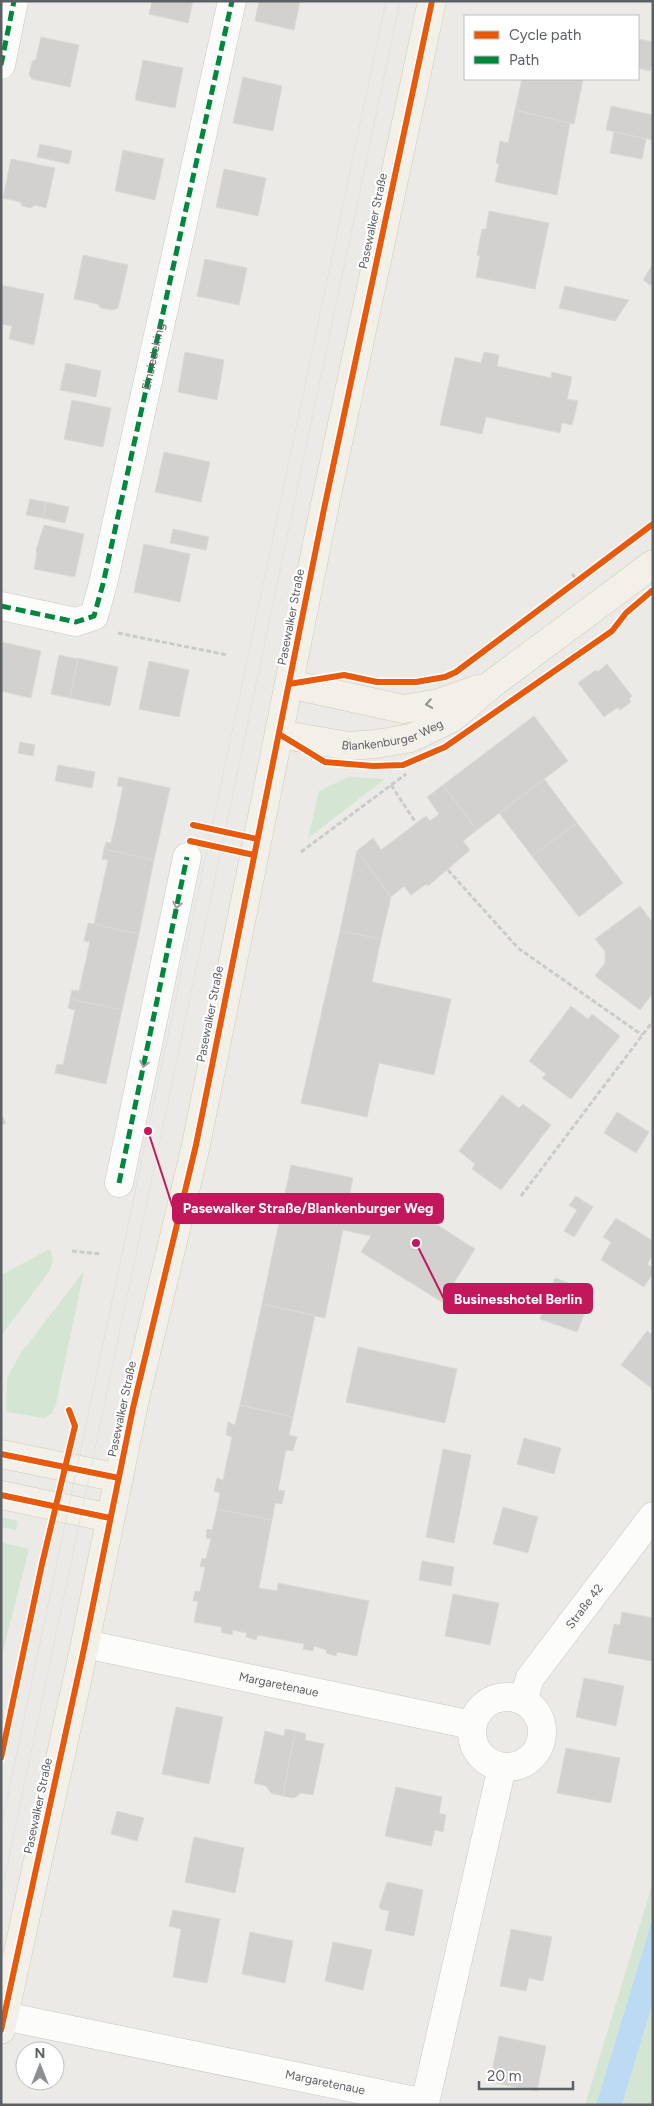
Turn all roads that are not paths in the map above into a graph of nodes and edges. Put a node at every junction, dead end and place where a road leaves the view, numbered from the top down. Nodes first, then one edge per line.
1 (14, 1) edge
2 (232, 1) edge
3 (432, 1) edge
4 (1, 65) edge
5 (653, 564) edge
6 (1, 606) edge
7 (289, 684) junction
8 (492, 684) junction
9 (279, 734) junction
10 (186, 857) dead end
11 (119, 1184) dead end
12 (1, 1454) edge
13 (119, 1478) junction
14 (1, 1494) edge
15 (653, 1516) edge
16 (110, 1518) junction
17 (85, 1644) junction
18 (523, 1701) junction
19 (472, 1725) junction
20 (502, 1767) junction
21 (3, 2023) edge

1 - 4 street
2 - 6 street, Einsiedelring
3 - 7 main road, Pasewalker Straße
5 - 8 main road, Blankenburger Weg
8 -> 7 main road, Blankenburger Weg
7 - 9 main road, Pasewalker Straße
8 - 9 main road, Blankenburger Weg
9 - 13 main road, Pasewalker Straße
10 -> 11 street
12 - 13 main road
13 - 16 main road, Pasewalker Straße
14 - 16 main road
15 - 18 street, Straße 42
16 - 17 main road, Pasewalker Straße
17 - 19 street, Margaretenaue
17 - 21 main road, Pasewalker Straße
18 - 19 street
18 - 20 street
19 - 20 street
20 - 21 street, Margaretenaue

